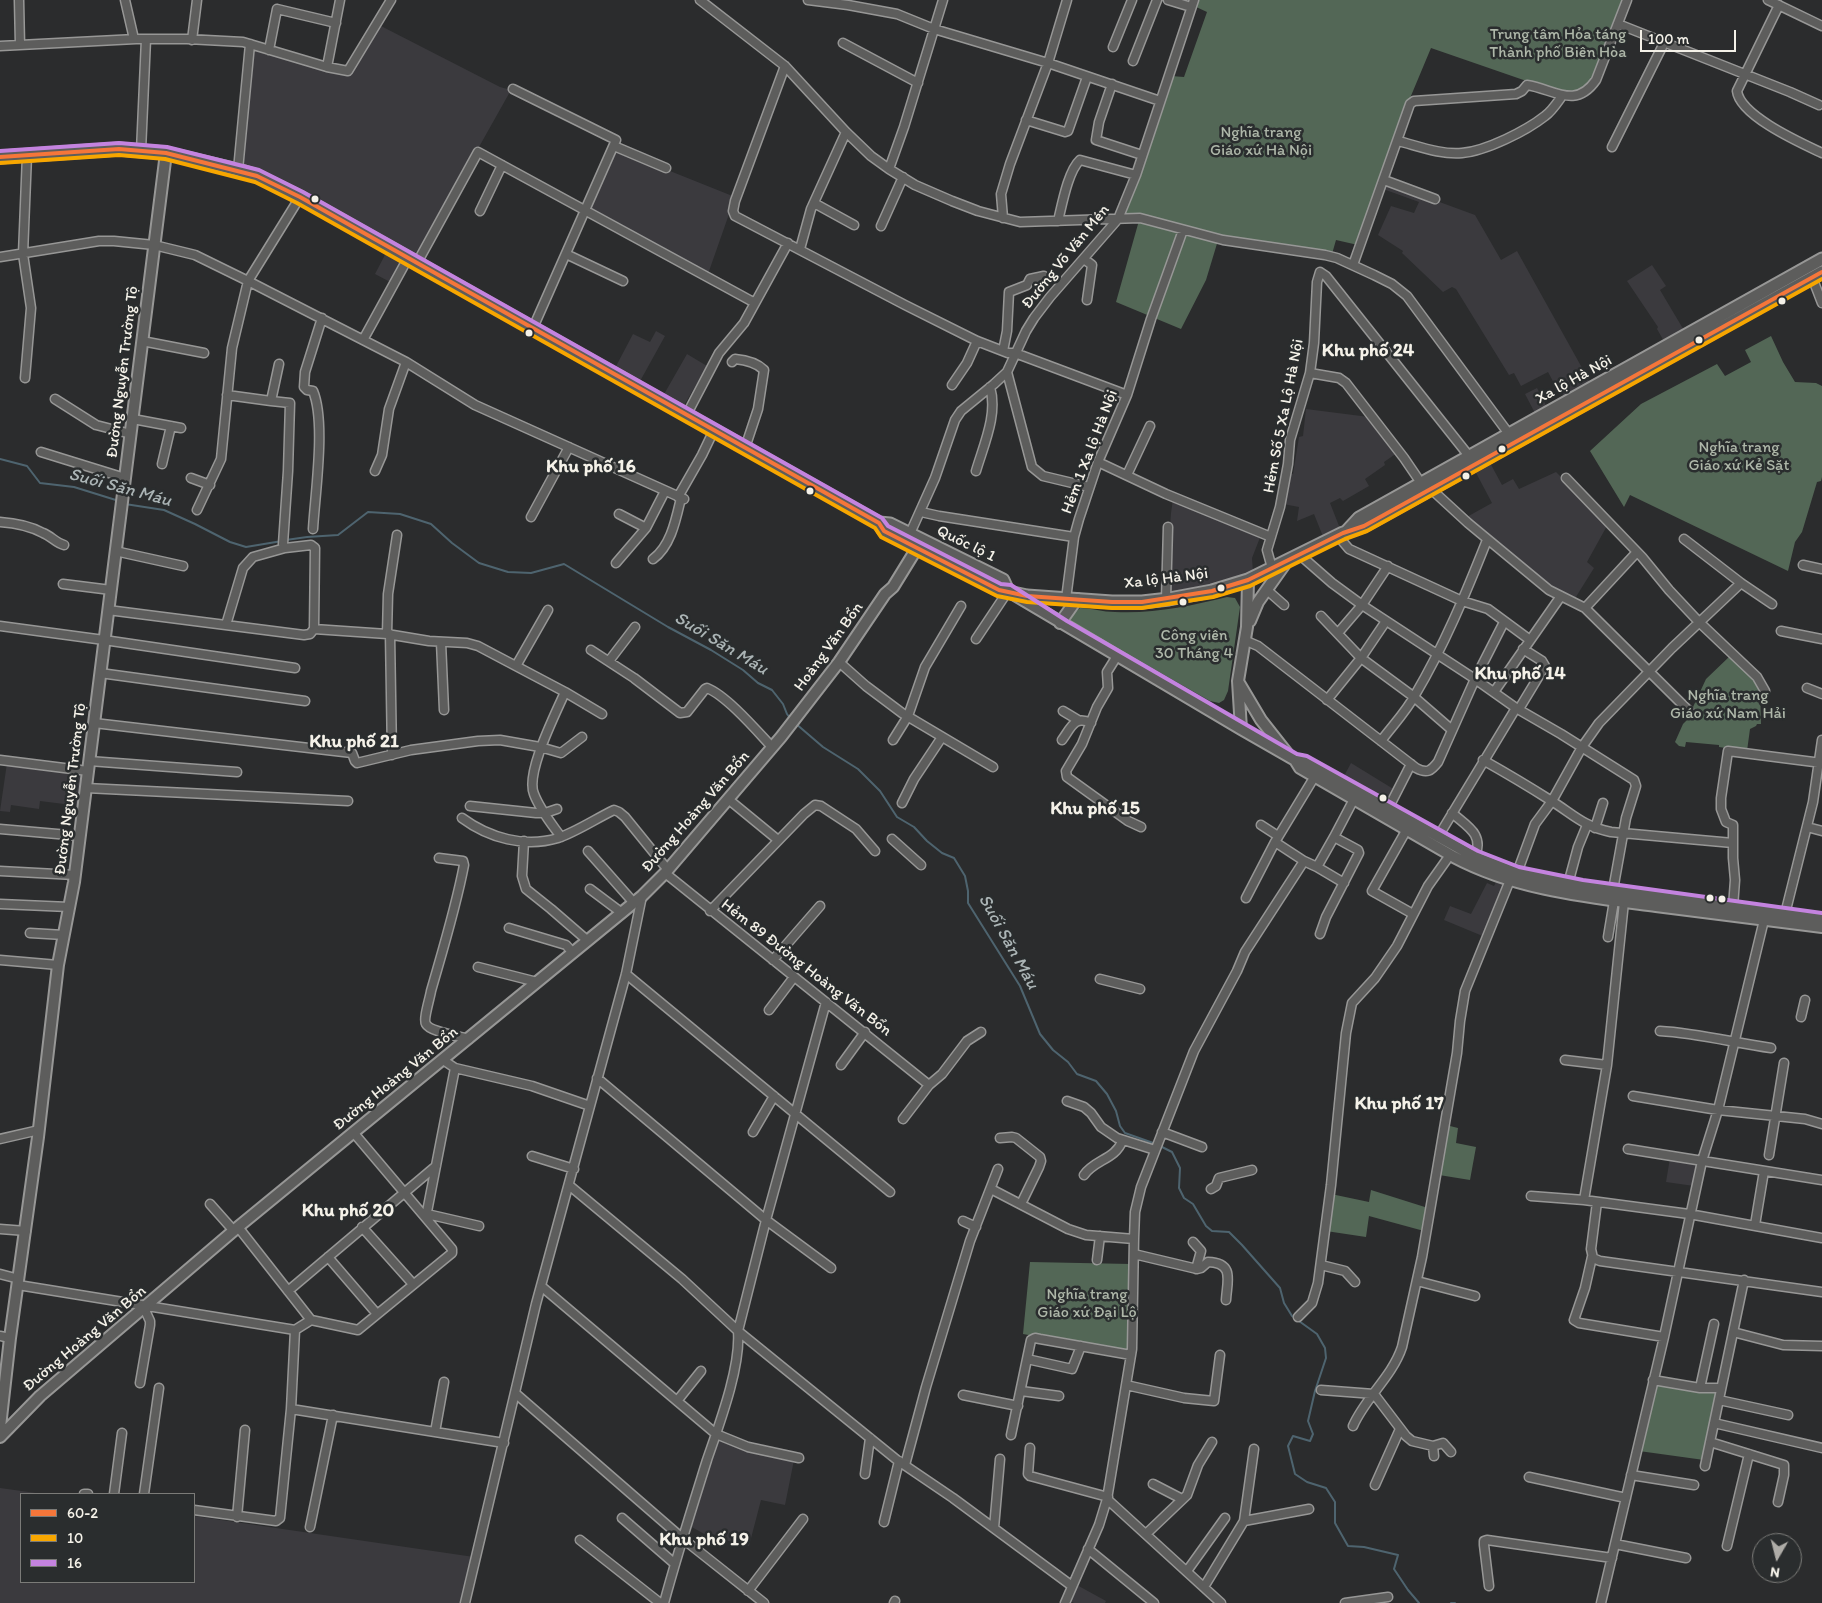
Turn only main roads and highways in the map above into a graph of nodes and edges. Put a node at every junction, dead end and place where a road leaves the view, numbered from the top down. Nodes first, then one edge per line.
1 (166, 153) junction
2 (0, 157) edge
3 (1822, 259) edge
4 (1814, 272) edge
5 (1600, 389) junction
6 (1426, 486) junction
7 (913, 542) junction
8 (1287, 561) junction
9 (1248, 580) junction
10 (1008, 591) junction
11 (1071, 599) junction
12 (1060, 623) junction
13 (1247, 627) junction
14 (1238, 681) junction
15 (793, 721) joint
16 (1240, 730) junction
17 (1292, 758) junction
18 (1514, 876) junction
19 (1619, 896) junction
20 (1822, 919) edge
21 (1822, 927) edge
22 (5, 1337) edge
23 (0, 1427) edge
24 (0, 1437) edge

1 - 2 highway, Quốc lộ 1
1 - 7 highway, Quốc lộ 1
1 - 22 main road, Đường Nguyễn Trường Tộ
3 - 4 highway, Xa lộ Hà Nội
4 - 5 highway, Xa lộ Hà Nội
5 - 6 highway, Xa lộ Hà Nội
5 - 6 highway, Xa lộ Hà Nội
6 - 8 highway, Xa lộ Hà Nội
7 - 10 highway, Quốc lộ 1
7 - 15 main road, Hoàng Văn Bổn
8 - 9 highway, Xa lộ Hà Nội
8 - 13 main road
9 - 11 highway, Xa lộ Hà Nội
9 - 13 main road
10 - 11 highway, Xa lộ Hà Nội
10 - 12 main road
11 - 12 main road
12 - 16 main road
13 - 14 main road
14 - 16 main road
14 - 17 main road
15 - 24 main road, Đường Hoàng Văn Bổn
16 - 17 main road
17 - 18 main road
17 - 18 main road
18 - 19 main road
18 - 19 main road
19 - 20 main road
19 - 21 main road
22 - 23 main road, Đường Nguyễn Trường Tộ

